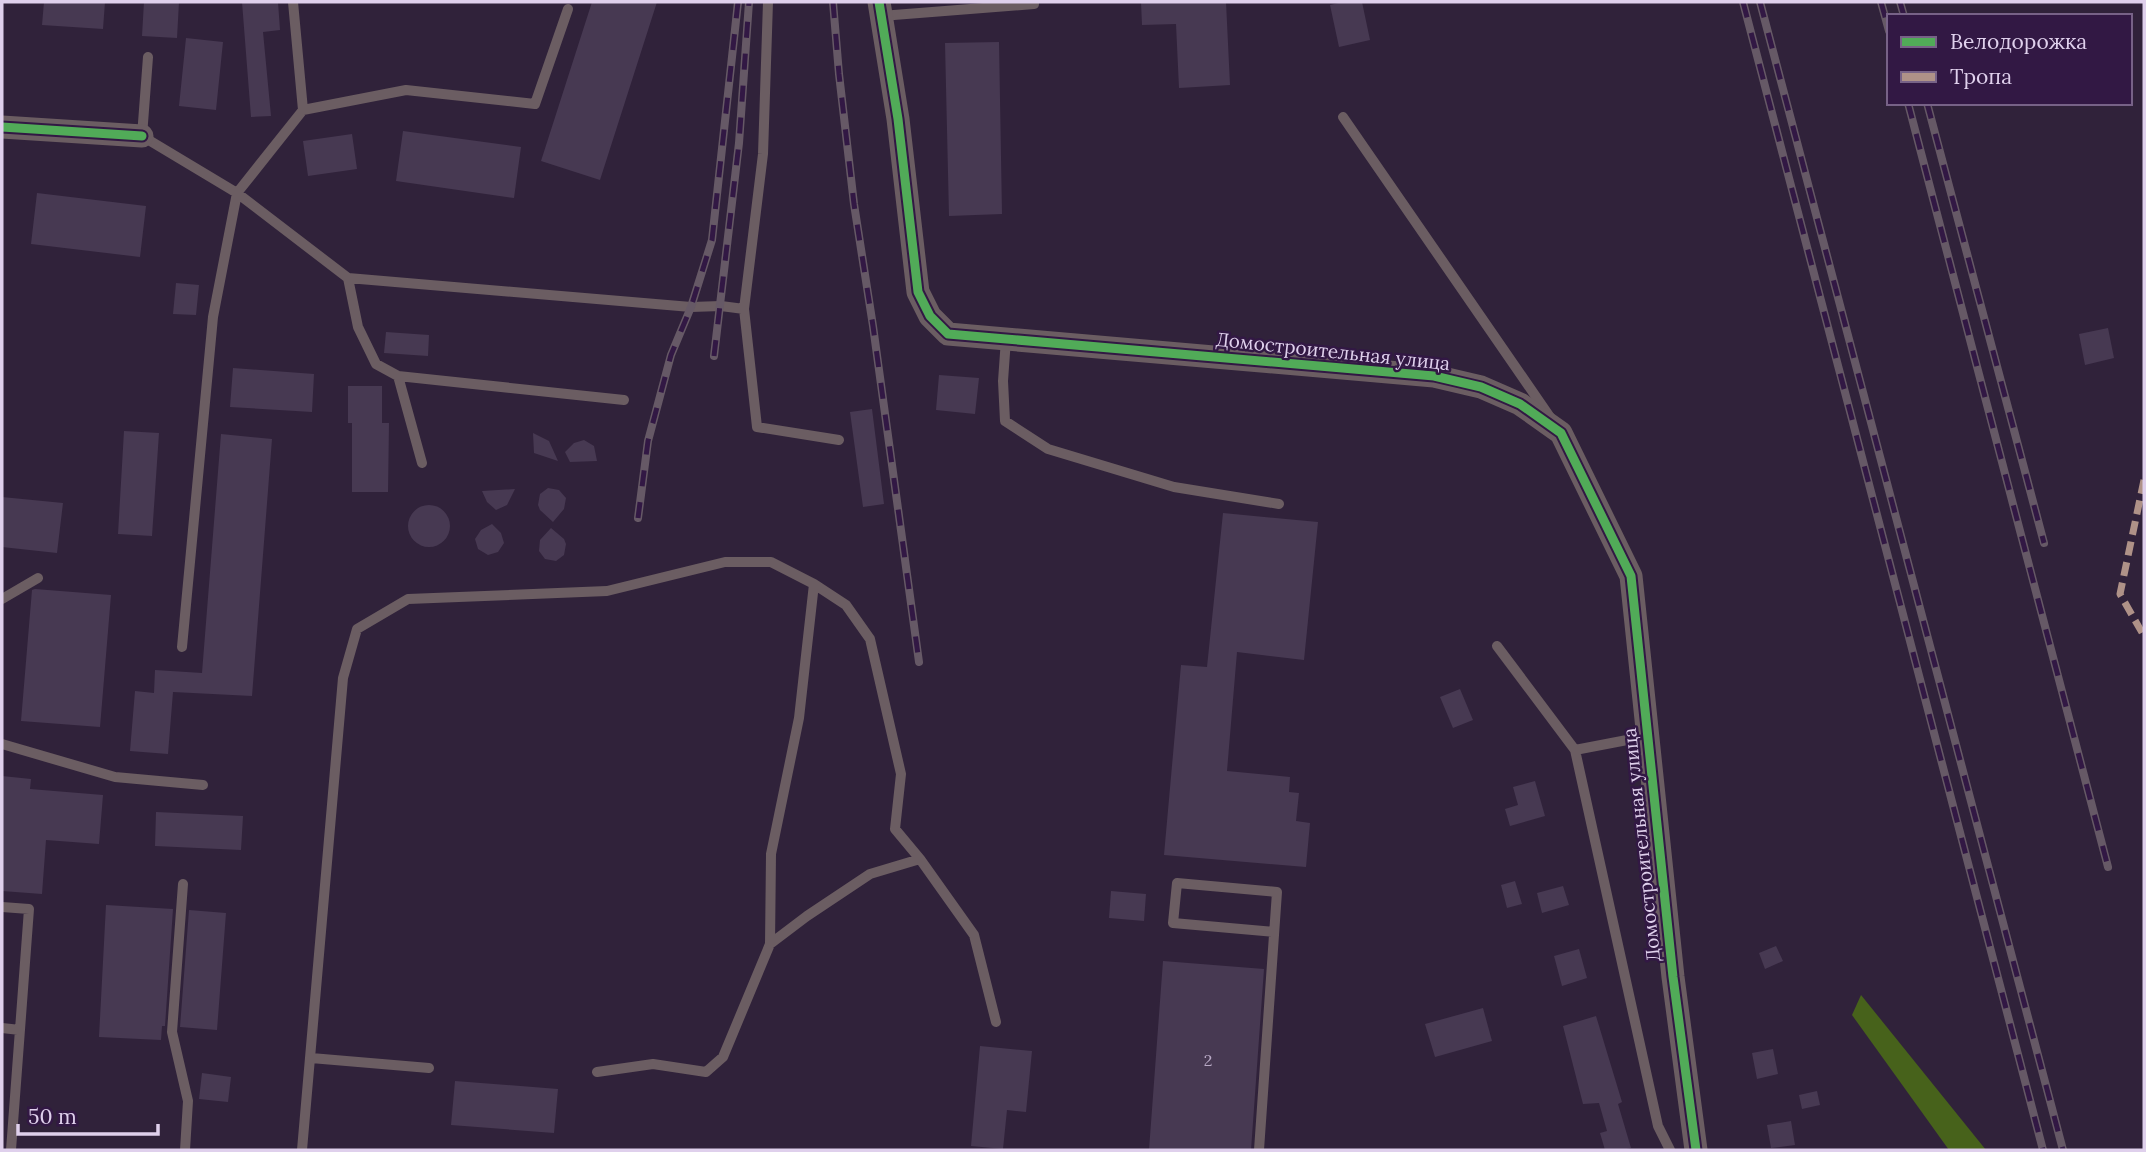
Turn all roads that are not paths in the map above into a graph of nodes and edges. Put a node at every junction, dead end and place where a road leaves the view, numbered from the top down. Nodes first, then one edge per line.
1 (293, 2) edge
2 (768, 2) edge
3 (1034, 2) edge
4 (568, 9) dead end
5 (880, 9) edge
6 (148, 57) dead end
7 (303, 110) junction
8 (1343, 117) dead end
9 (2, 127) edge
10 (142, 136) junction
11 (237, 194) junction
12 (348, 278) junction
13 (744, 309) junction
14 (1006, 339) junction
15 (398, 376) junction
16 (624, 400) dead end
17 (1561, 433) junction
18 (839, 439) dead end
19 (422, 463) dead end
20 (1279, 504) dead end
21 (38, 578) dead end
22 (814, 584) junction
23 (2, 599) edge
24 (1497, 646) dead end
25 (182, 647) dead end
26 (1648, 736) junction
27 (2, 744) edge
28 (1575, 750) junction
29 (203, 785) dead end
30 (920, 859) junction
31 (183, 884) dead end
32 (2, 908) edge
33 (1275, 932) junction
34 (769, 944) junction
35 (996, 1021) dead end
36 (2, 1028) edge
37 (20, 1030) junction
38 (311, 1058) junction
39 (429, 1068) dead end
40 (597, 1072) dead end
41 (11, 1150) edge
42 (185, 1150) edge
43 (302, 1150) edge
44 (1259, 1150) edge
45 (1670, 1150) edge
46 (1696, 1150) edge

1 - 7 lane
2 - 13 lane
3 - 5 lane
4 - 7 lane
5 - 14 street, Домостроительная улица
6 - 10 lane
7 - 11 lane
8 - 17 lane
9 - 10 street
10 - 11 lane
11 - 12 lane
11 - 25 lane
12 - 13 lane
12 - 15 lane
13 - 18 lane
14 - 17 street, Домостроительная улица
14 - 20 lane
15 - 16 lane
15 - 19 lane
17 - 26 street, Домостроительная улица
21 - 23 lane
22 - 30 lane
22 - 34 lane
22 - 38 lane
24 - 28 lane
26 - 28 lane
26 - 46 street, Домостроительная улица
27 - 29 lane
28 - 45 lane
30 - 34 lane
30 - 35 lane
31 - 42 lane
32 - 37 lane
33 - 33 lane
33 - 44 lane
34 - 40 lane
36 - 37 lane
37 - 41 lane
38 - 39 lane
38 - 43 lane

